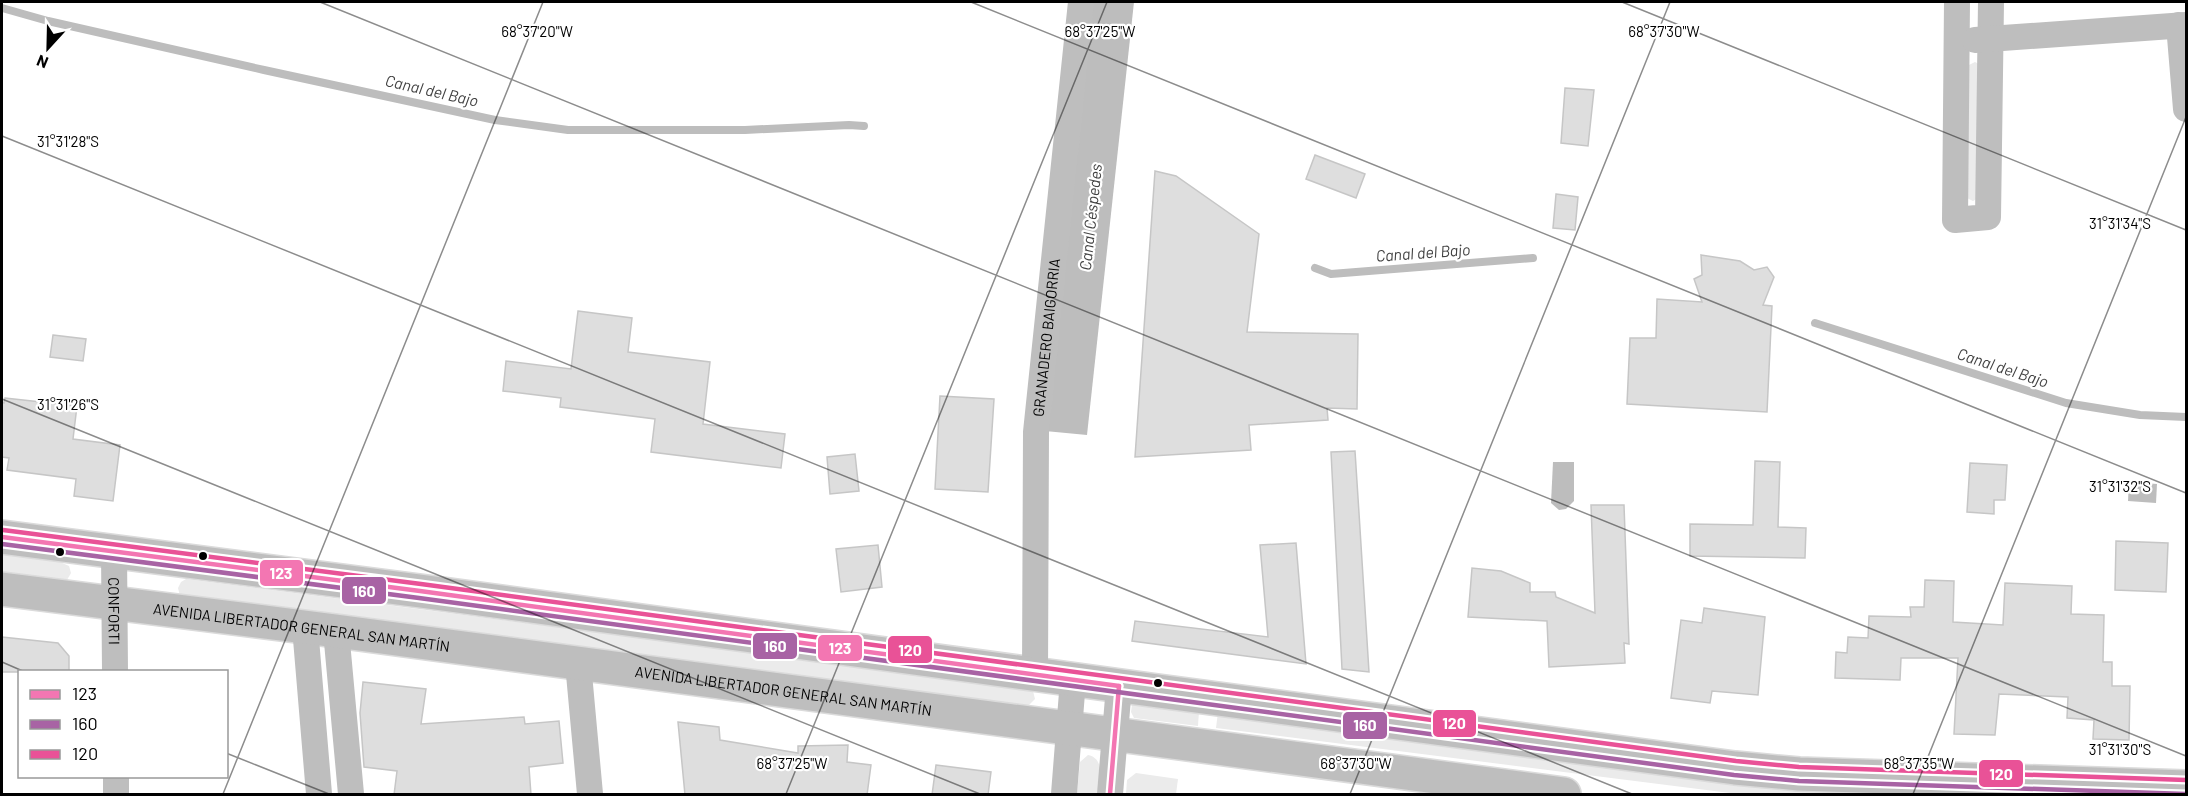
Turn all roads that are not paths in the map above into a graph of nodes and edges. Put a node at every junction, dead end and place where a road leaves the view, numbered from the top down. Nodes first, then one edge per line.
1 (1082, 2) edge
2 (1957, 2) edge
3 (1991, 2) edge
4 (2183, 25) edge
5 (1991, 39) junction
6 (1956, 41) junction
7 (2187, 109) edge
8 (2, 537) edge
9 (114, 551) junction
10 (2, 589) edge
11 (114, 604) junction
12 (320, 629) junction
13 (578, 663) junction
14 (115, 670) edge
15 (1035, 675) junction
16 (1073, 680) junction
17 (1119, 686) junction
18 (1069, 729) junction
19 (1115, 736) junction
20 (116, 778) edge
21 (2172, 789) edge
22 (116, 795) edge
23 (320, 795) edge
24 (351, 795) edge
25 (590, 795) edge
26 (1064, 795) edge
27 (1110, 795) edge
28 (1564, 795) edge

1 - 15 street, GRANADERO BAIGORRIA
2 - 6 street
3 - 5 street
4 - 5 street
4 - 7 street
5 - 6 street
5 - 6 street
8 - 9 main road
9 - 11 street, CONFORTI
9 - 15 main road
10 - 11 main road, AVENIDA LIBERTADOR GENERAL SAN MARTÍN
11 - 12 main road, AVENIDA LIBERTADOR GENERAL SAN MARTÍN
11 - 14 street, CONFORTI
12 - 13 main road, AVENIDA LIBERTADOR GENERAL SAN MARTÍN
12 - 23 street
12 - 24 street
13 - 18 main road, AVENIDA LIBERTADOR GENERAL SAN MARTÍN
13 - 25 street
15 - 16 main road
16 - 17 main road
16 - 18 street
17 - 19 street
17 - 21 main road
18 - 19 main road, AVENIDA LIBERTADOR GENERAL SAN MARTÍN
18 - 26 street
19 - 27 street
19 - 28 main road, AVENIDA LIBERTADOR GENERAL SAN MARTÍN
20 - 22 street

